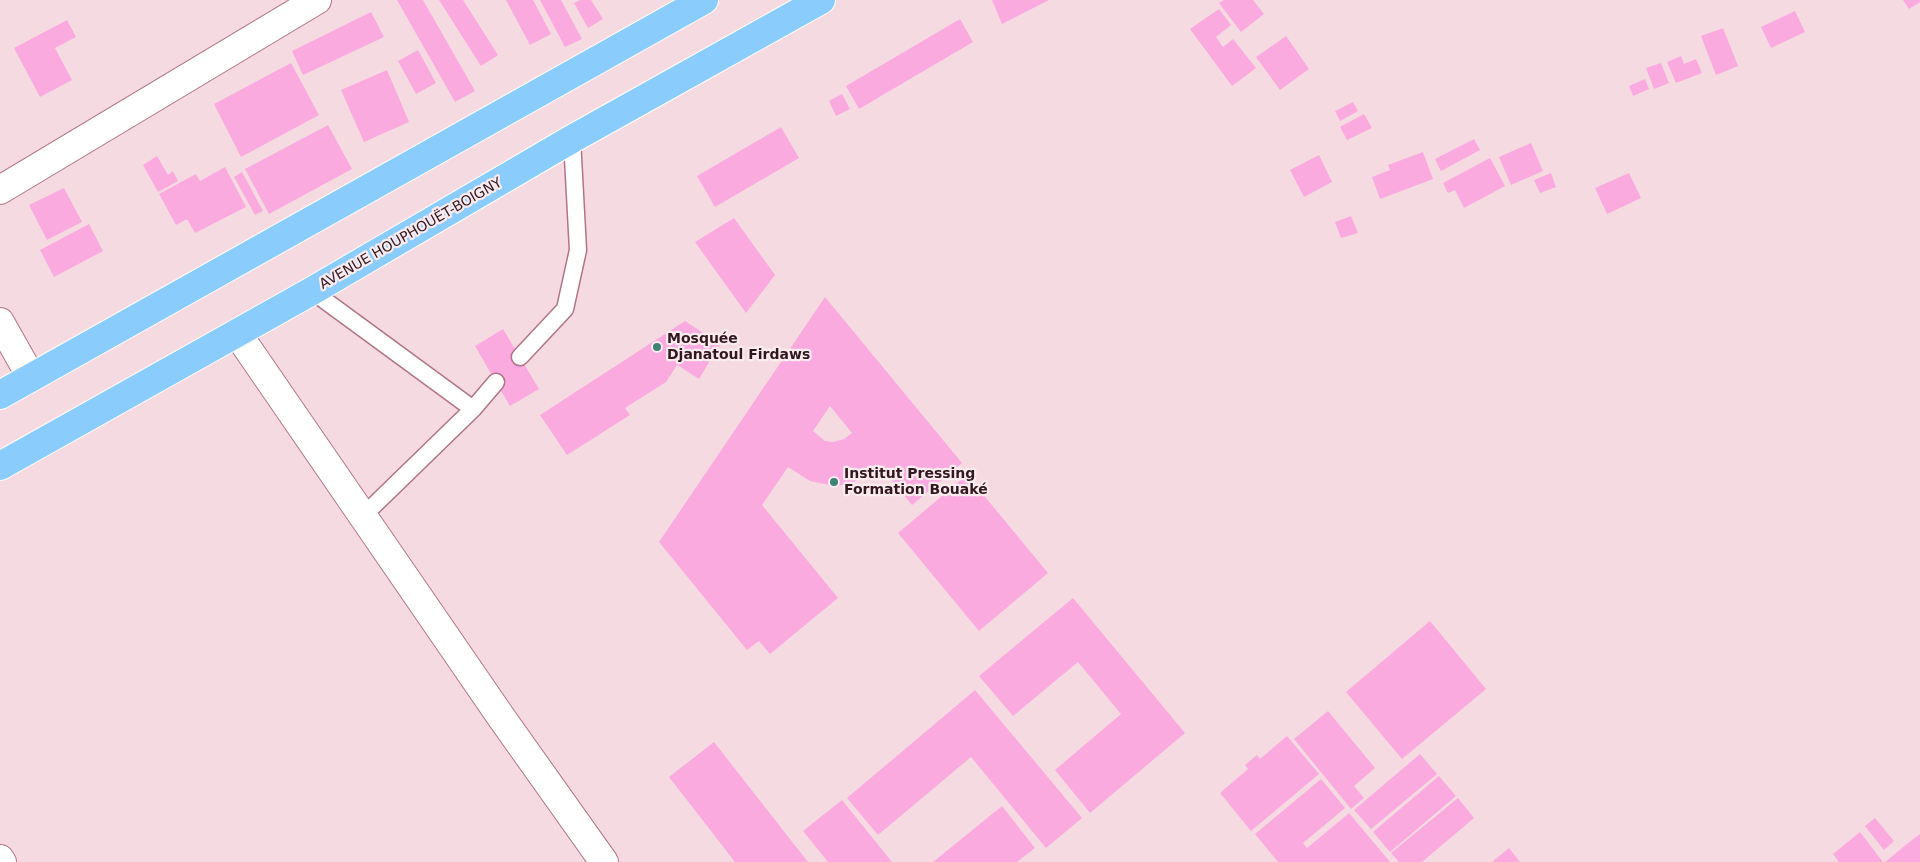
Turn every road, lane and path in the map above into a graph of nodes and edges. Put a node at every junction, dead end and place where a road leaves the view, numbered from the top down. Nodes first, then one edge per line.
1 (317, 0) edge
2 (704, 0) edge
3 (821, 0) edge
4 (572, 140) junction
5 (0, 190) edge
6 (312, 291) junction
7 (0, 322) edge
8 (237, 334) junction
9 (520, 357) dead end
10 (31, 377) junction
11 (496, 382) dead end
12 (0, 395) edge
13 (473, 408) junction
14 (0, 466) edge
15 (364, 515) junction
16 (604, 862) edge

1 - 5 street
2 - 10 highway
3 - 4 highway, AVENUE HOUPHOUËT-BOIGNY
4 - 6 highway, AVENUE HOUPHOUËT-BOIGNY
4 - 9 lane
6 - 8 highway, AVENUE HOUPHOUËT-BOIGNY
6 - 13 lane
7 - 10 street
8 - 14 highway, AVENUE HOUPHOUËT-BOIGNY
8 - 15 street
10 - 12 highway
11 - 13 lane
13 - 15 lane
15 - 16 street

